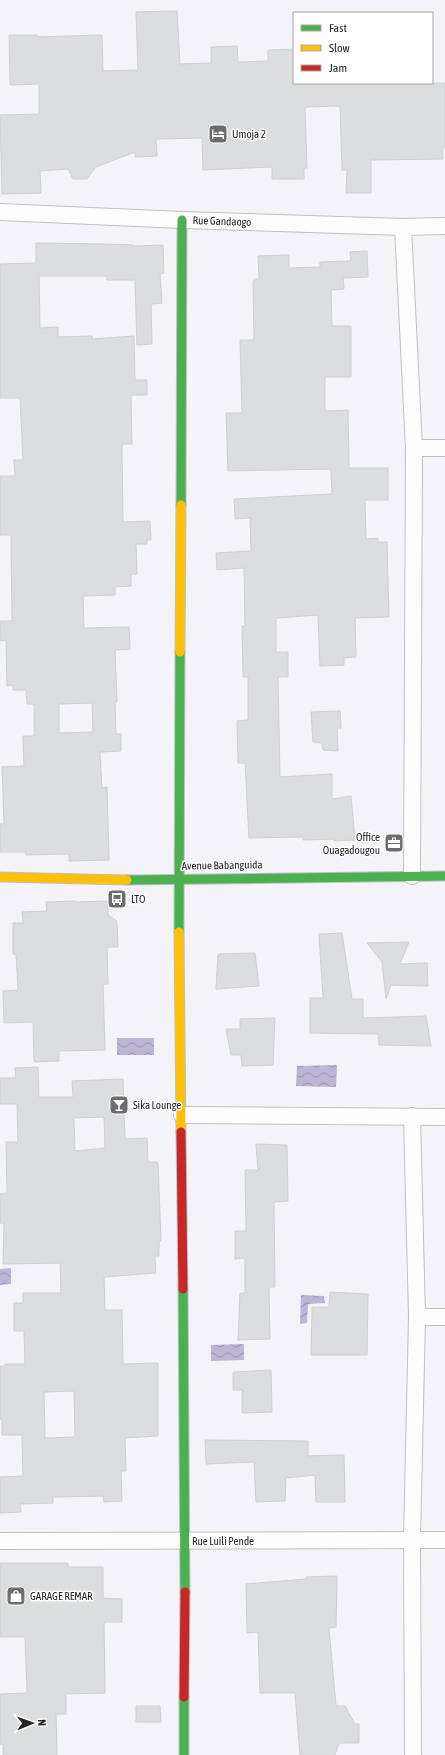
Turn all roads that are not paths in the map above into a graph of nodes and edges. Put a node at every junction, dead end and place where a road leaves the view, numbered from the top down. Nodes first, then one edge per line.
1 (0, 212) edge
2 (182, 220) junction
3 (445, 226) edge
4 (403, 227) junction
5 (414, 448) junction
6 (445, 448) edge
7 (412, 876) junction
8 (445, 876) edge
9 (0, 877) edge
10 (179, 878) junction
11 (182, 1115) junction
12 (412, 1116) junction
13 (445, 1117) edge
14 (417, 1317) junction
15 (445, 1317) edge
16 (412, 1540) junction
17 (445, 1540) edge
18 (0, 1541) edge
19 (185, 1541) junction
20 (184, 1755) edge
21 (414, 1755) edge

1 - 2 street, Rue Gandaogo
2 - 4 street, Rue Gandaogo
2 - 10 street
3 - 4 street, Rue Gandaogo
4 - 5 street
5 - 6 street
5 - 7 street
7 - 8 street, Avenue Babanguida
7 - 10 street, Avenue Babanguida
9 - 10 street, Avenue Babanguida
10 - 11 street
11 - 12 street
11 - 19 street
12 - 13 street
12 - 14 street
14 - 15 street
14 - 16 street
16 - 17 street, Rue Luili Pende
16 - 19 street, Rue Luili Pende
16 - 21 street
18 - 19 street, Rue Luili Pende
19 - 20 street

